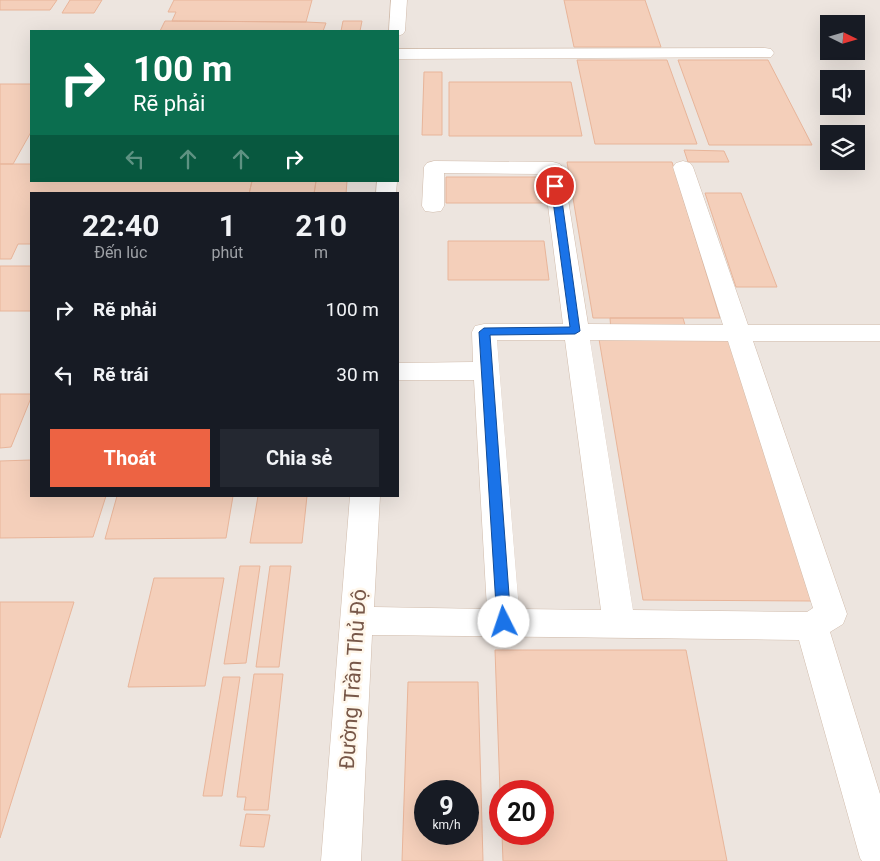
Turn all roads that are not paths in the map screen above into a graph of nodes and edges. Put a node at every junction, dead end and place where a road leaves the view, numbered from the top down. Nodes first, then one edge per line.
1 (399, 0) edge
2 (397, 30) edge
3 (764, 53) dead end
4 (399, 54) edge
5 (683, 167) dead end
6 (433, 206) dead end
7 (575, 331) junction
8 (738, 332) junction
9 (880, 333) edge
10 (399, 371) edge
11 (487, 371) junction
12 (365, 497) edge
13 (357, 621) junction
14 (504, 622) junction
15 (619, 624) junction
16 (812, 626) junction
17 (880, 858) edge
18 (340, 861) edge

1 - 2 street
3 - 4 street
5 - 8 street
6 - 7 street
7 - 8 street
7 - 11 street
7 - 15 street
8 - 9 street
8 - 16 street
10 - 11 street
11 - 14 street
12 - 13 street, Đường Trần Thủ Độ
13 - 14 street
13 - 18 street, Đường Trần Thủ Độ
14 - 15 street
15 - 16 street
16 - 17 street

